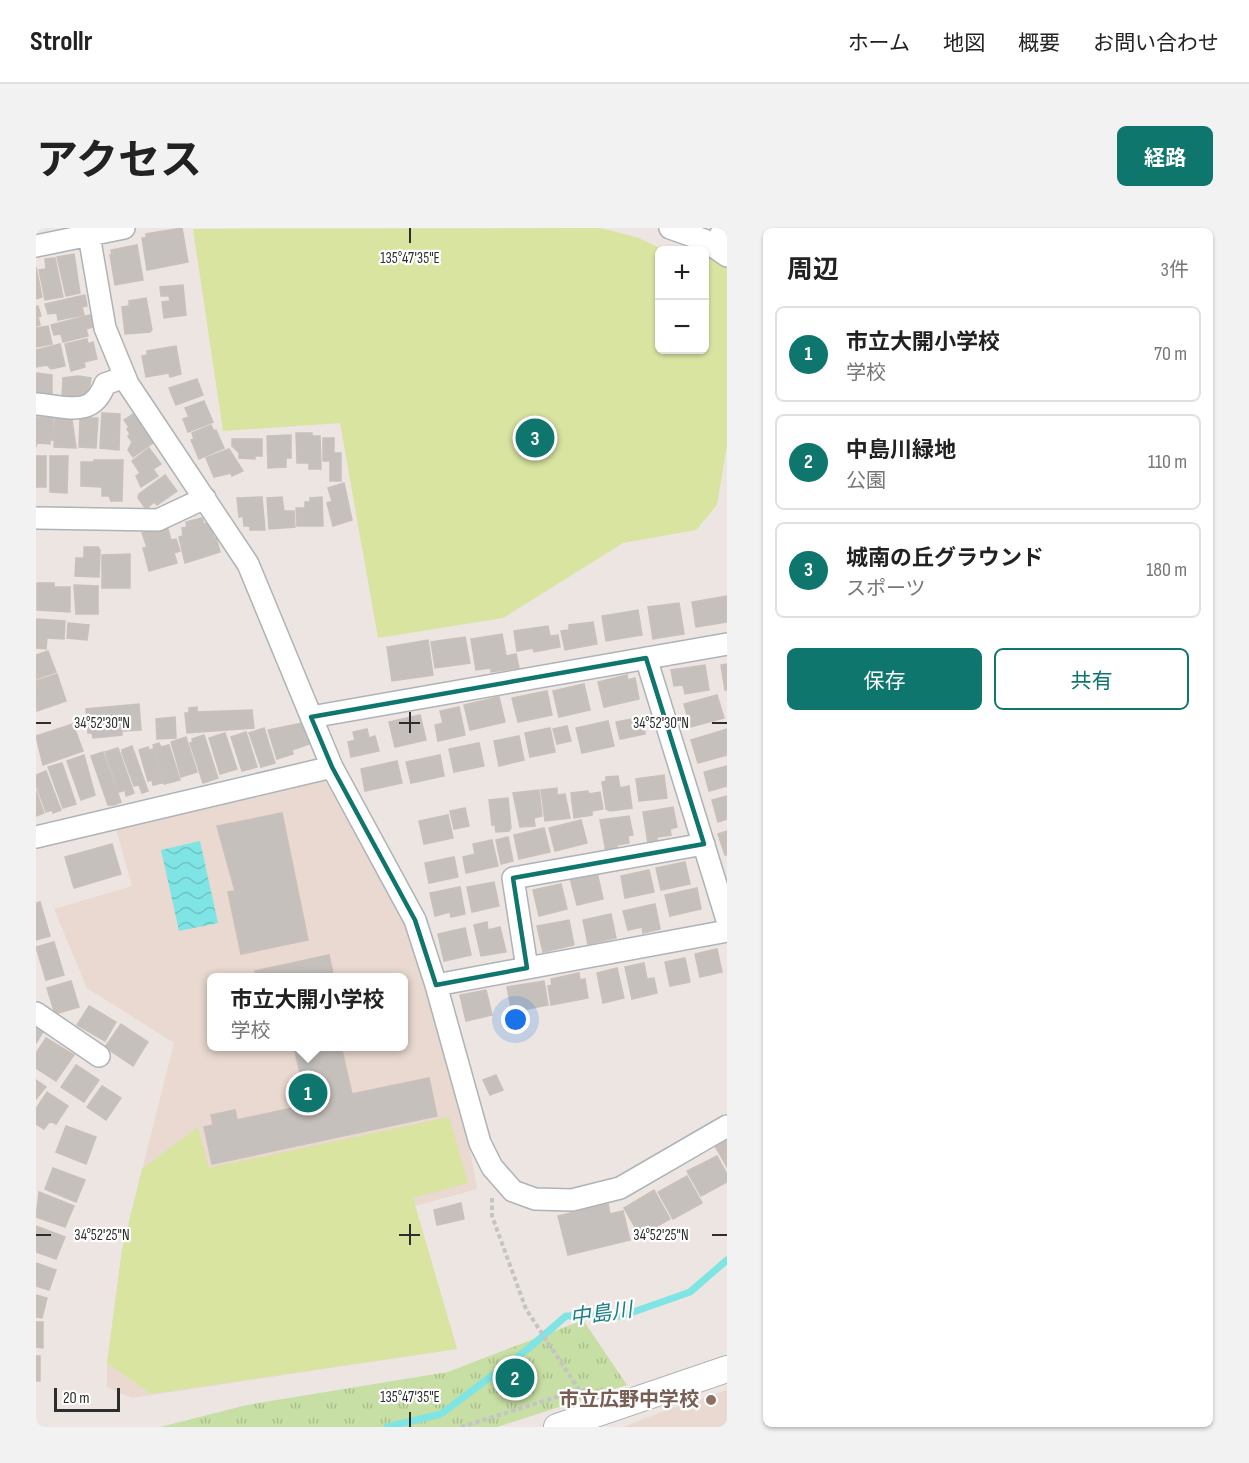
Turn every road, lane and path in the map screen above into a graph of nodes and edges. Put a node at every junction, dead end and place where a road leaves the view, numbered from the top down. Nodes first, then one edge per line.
1 (124, 228) edge
2 (670, 228) edge
3 (725, 228) edge
4 (89, 235) junction
5 (36, 246) edge
6 (720, 251) edge
7 (125, 377) junction
8 (36, 404) edge
9 (205, 498) junction
10 (37, 515) edge
11 (727, 644) edge
12 (646, 658) junction
13 (311, 717) junction
14 (332, 767) junction
15 (36, 837) edge
16 (704, 844) junction
17 (727, 920) edge
18 (727, 931) edge
19 (527, 968) junction
20 (436, 985) junction
21 (36, 1013) edge
22 (99, 1056) dead end
23 (727, 1126) edge
24 (492, 1167) junction
25 (727, 1369) edge
26 (461, 1427) edge
27 (556, 1427) edge

1 - 4 street
2 - 6 street
3 - 6 street
4 - 5 street
4 - 7 street
7 - 8 street
7 - 9 street
9 - 10 street
9 - 13 street
11 - 12 street
12 - 13 street
12 - 16 street
13 - 14 street
14 - 15 street
14 - 20 street
16 - 17 street
16 - 19 street
18 - 19 street
19 - 20 street
20 - 24 street
21 - 22 street
23 - 24 street
24 - 26 path
25 - 27 street

